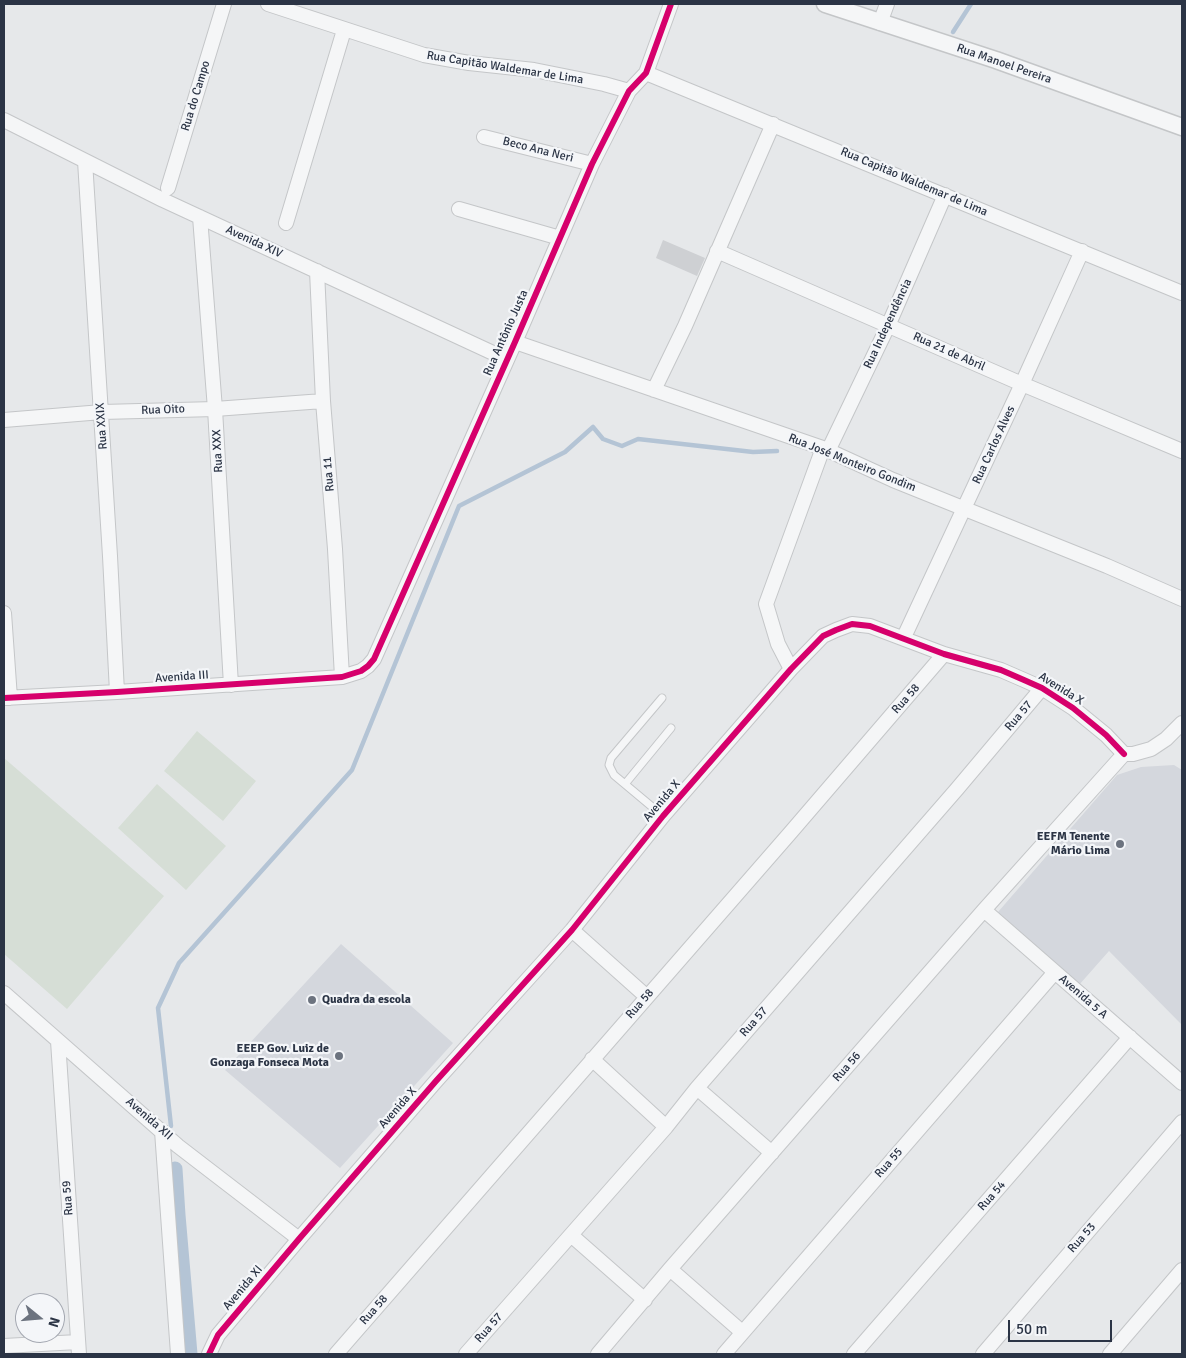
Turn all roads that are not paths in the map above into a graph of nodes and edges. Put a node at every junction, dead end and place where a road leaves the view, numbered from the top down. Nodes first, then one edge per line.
1 (224, 4) edge
2 (268, 4) edge
3 (671, 4) edge
4 (825, 4) edge
5 (887, 4) edge
6 (880, 22) junction
7 (344, 30) junction
8 (646, 73) junction
9 (629, 91) junction
10 (4, 120) edge
11 (773, 124) junction
12 (1182, 128) edge
13 (484, 137) dead end
14 (85, 160) junction
15 (592, 164) junction
16 (168, 188) dead end
17 (945, 195) junction
18 (459, 209) dead end
19 (200, 217) junction
20 (286, 223) dead end
21 (560, 238) junction
22 (717, 251) junction
23 (1082, 251) junction
24 (317, 271) junction
25 (1182, 293) edge
26 (888, 326) junction
27 (515, 342) junction
28 (506, 359) junction
29 (1022, 384) junction
30 (654, 390) junction
31 (323, 401) junction
32 (215, 408) junction
33 (102, 412) junction
34 (4, 420) edge
35 (825, 450) junction
36 (1182, 451) edge
37 (964, 508) junction
38 (1182, 599) edge
39 (4, 613) edge
40 (904, 638) junction
41 (944, 654) junction
42 (791, 669) junction
43 (361, 671) joint
44 (342, 677) junction
45 (231, 685) junction
46 (1042, 688) junction
47 (117, 692) junction
48 (7, 698) edge
49 (662, 698) dead end
50 (1182, 723) edge
51 (671, 728) dead end
52 (1124, 754) junction
53 (624, 784) junction
54 (663, 816) junction
55 (984, 910) junction
56 (572, 930) junction
57 (1055, 972) junction
58 (4, 993) edge
59 (647, 997) junction
60 (1130, 1037) junction
61 (58, 1041) junction
62 (592, 1060) junction
63 (1182, 1083) edge
64 (697, 1088) junction
65 (1182, 1122) edge
66 (666, 1127) junction
67 (162, 1130) junction
68 (772, 1153) junction
69 (571, 1235) junction
70 (299, 1239) junction
71 (670, 1269) junction
72 (1182, 1270) edge
73 (645, 1300) junction
74 (742, 1332) junction
75 (4, 1346) edge
76 (78, 1348) edge
77 (178, 1354) edge
78 (209, 1354) edge
79 (336, 1354) edge
80 (466, 1354) edge
81 (598, 1354) edge
82 (724, 1354) edge
83 (854, 1354) edge
84 (982, 1354) edge
85 (1110, 1354) edge

1 - 16 street, Rua do Campo
2 - 7 street, Rua Capitão Waldemar de Lima
3 - 8 street, Rua Antônio Justa
4 - 6 street, Rua Manoel Pereira
5 - 6 street
6 - 12 street, Rua Manoel Pereira
7 - 9 street, Rua Capitão Waldemar de Lima
7 - 20 street
8 - 9 street, Rua Antônio Justa
8 - 11 street, Rua Capitão Waldemar de Lima
9 - 15 street, Rua Antônio Justa
10 - 14 street, Avenida XIV
11 - 17 street, Rua Capitão Waldemar de Lima
11 - 22 street
13 - 15 street, Beco Ana Neri
14 - 19 street, Avenida XIV
14 - 33 street, Rua XXIX
15 - 21 street, Rua Antônio Justa
17 - 23 street, Rua Capitão Waldemar de Lima
17 - 26 street, Rua Independência
18 - 21 street
19 - 24 street, Avenida XIV
19 - 32 street, Rua XXX
21 - 27 street, Rua Antônio Justa
22 - 26 street, Rua 21 de Abril
22 - 30 street
23 - 25 street, Rua Capitão Waldemar de Lima
23 - 29 street, Rua Carlos Alves
24 - 28 street, Avenida XIV
24 - 31 street, Rua 11
26 - 29 street, Rua 21 de Abril
26 - 35 street, Rua Independência
27 - 28 street, Rua Antônio Justa
27 - 30 street, Rua José Monteiro Gondim
28 - 43 street, Rua Antônio Justa
29 - 36 street, Rua 21 de Abril
29 - 37 street, Rua Carlos Alves
30 - 35 street, Rua José Monteiro Gondim
31 - 32 street, Rua Oito
31 - 44 street, Rua 11
32 - 33 street, Rua Oito
32 - 45 street, Rua XXX
33 - 34 street, Rua Oito
33 - 47 street, Rua XXIX
35 - 37 street, Rua José Monteiro Gondim
35 - 42 street, Rua Independência
37 - 38 street, Rua José Monteiro Gondim
37 - 40 street, Rua Carlos Alves
39 - 48 street
40 - 41 street, Avenida X
40 - 42 street, Avenida X
41 - 46 street, Avenida X
41 - 59 street, Rua 58
42 - 54 street, Avenida X
43 - 44 street, Avenida III
44 - 45 street, Avenida III
45 - 47 street, Avenida III
46 - 52 street, Avenida X
46 - 64 street, Rua 57
47 - 48 street, Avenida III
49 - 53 lane
50 - 52 street
51 - 53 lane
52 - 55 street, Rua 56
53 - 54 lane
54 - 56 street, Avenida X
55 - 57 street, Avenida 5 A
55 - 68 street, Rua 56
56 - 59 street
56 - 70 street, Avenida X
57 - 60 street, Avenida 5 A
57 - 74 street, Rua 55
58 - 61 street, Avenida XII
59 - 62 street, Rua 58
60 - 63 street, Avenida 5 A
60 - 83 street, Rua 54
61 - 67 street, Avenida XII
61 - 76 street, Rua 59
62 - 66 street
62 - 79 street, Rua 58
64 - 66 street, Rua 57
64 - 68 street
65 - 84 street, Rua 53
66 - 69 street, Rua 57
67 - 70 street, Avenida XII
67 - 77 street
68 - 71 street, Rua 56
69 - 73 street
69 - 80 street, Rua 57
70 - 78 street, Avenida XI
71 - 73 street, Rua 56
71 - 74 street
72 - 85 street
73 - 81 street, Rua 56
74 - 82 street, Rua 55
75 - 76 street

